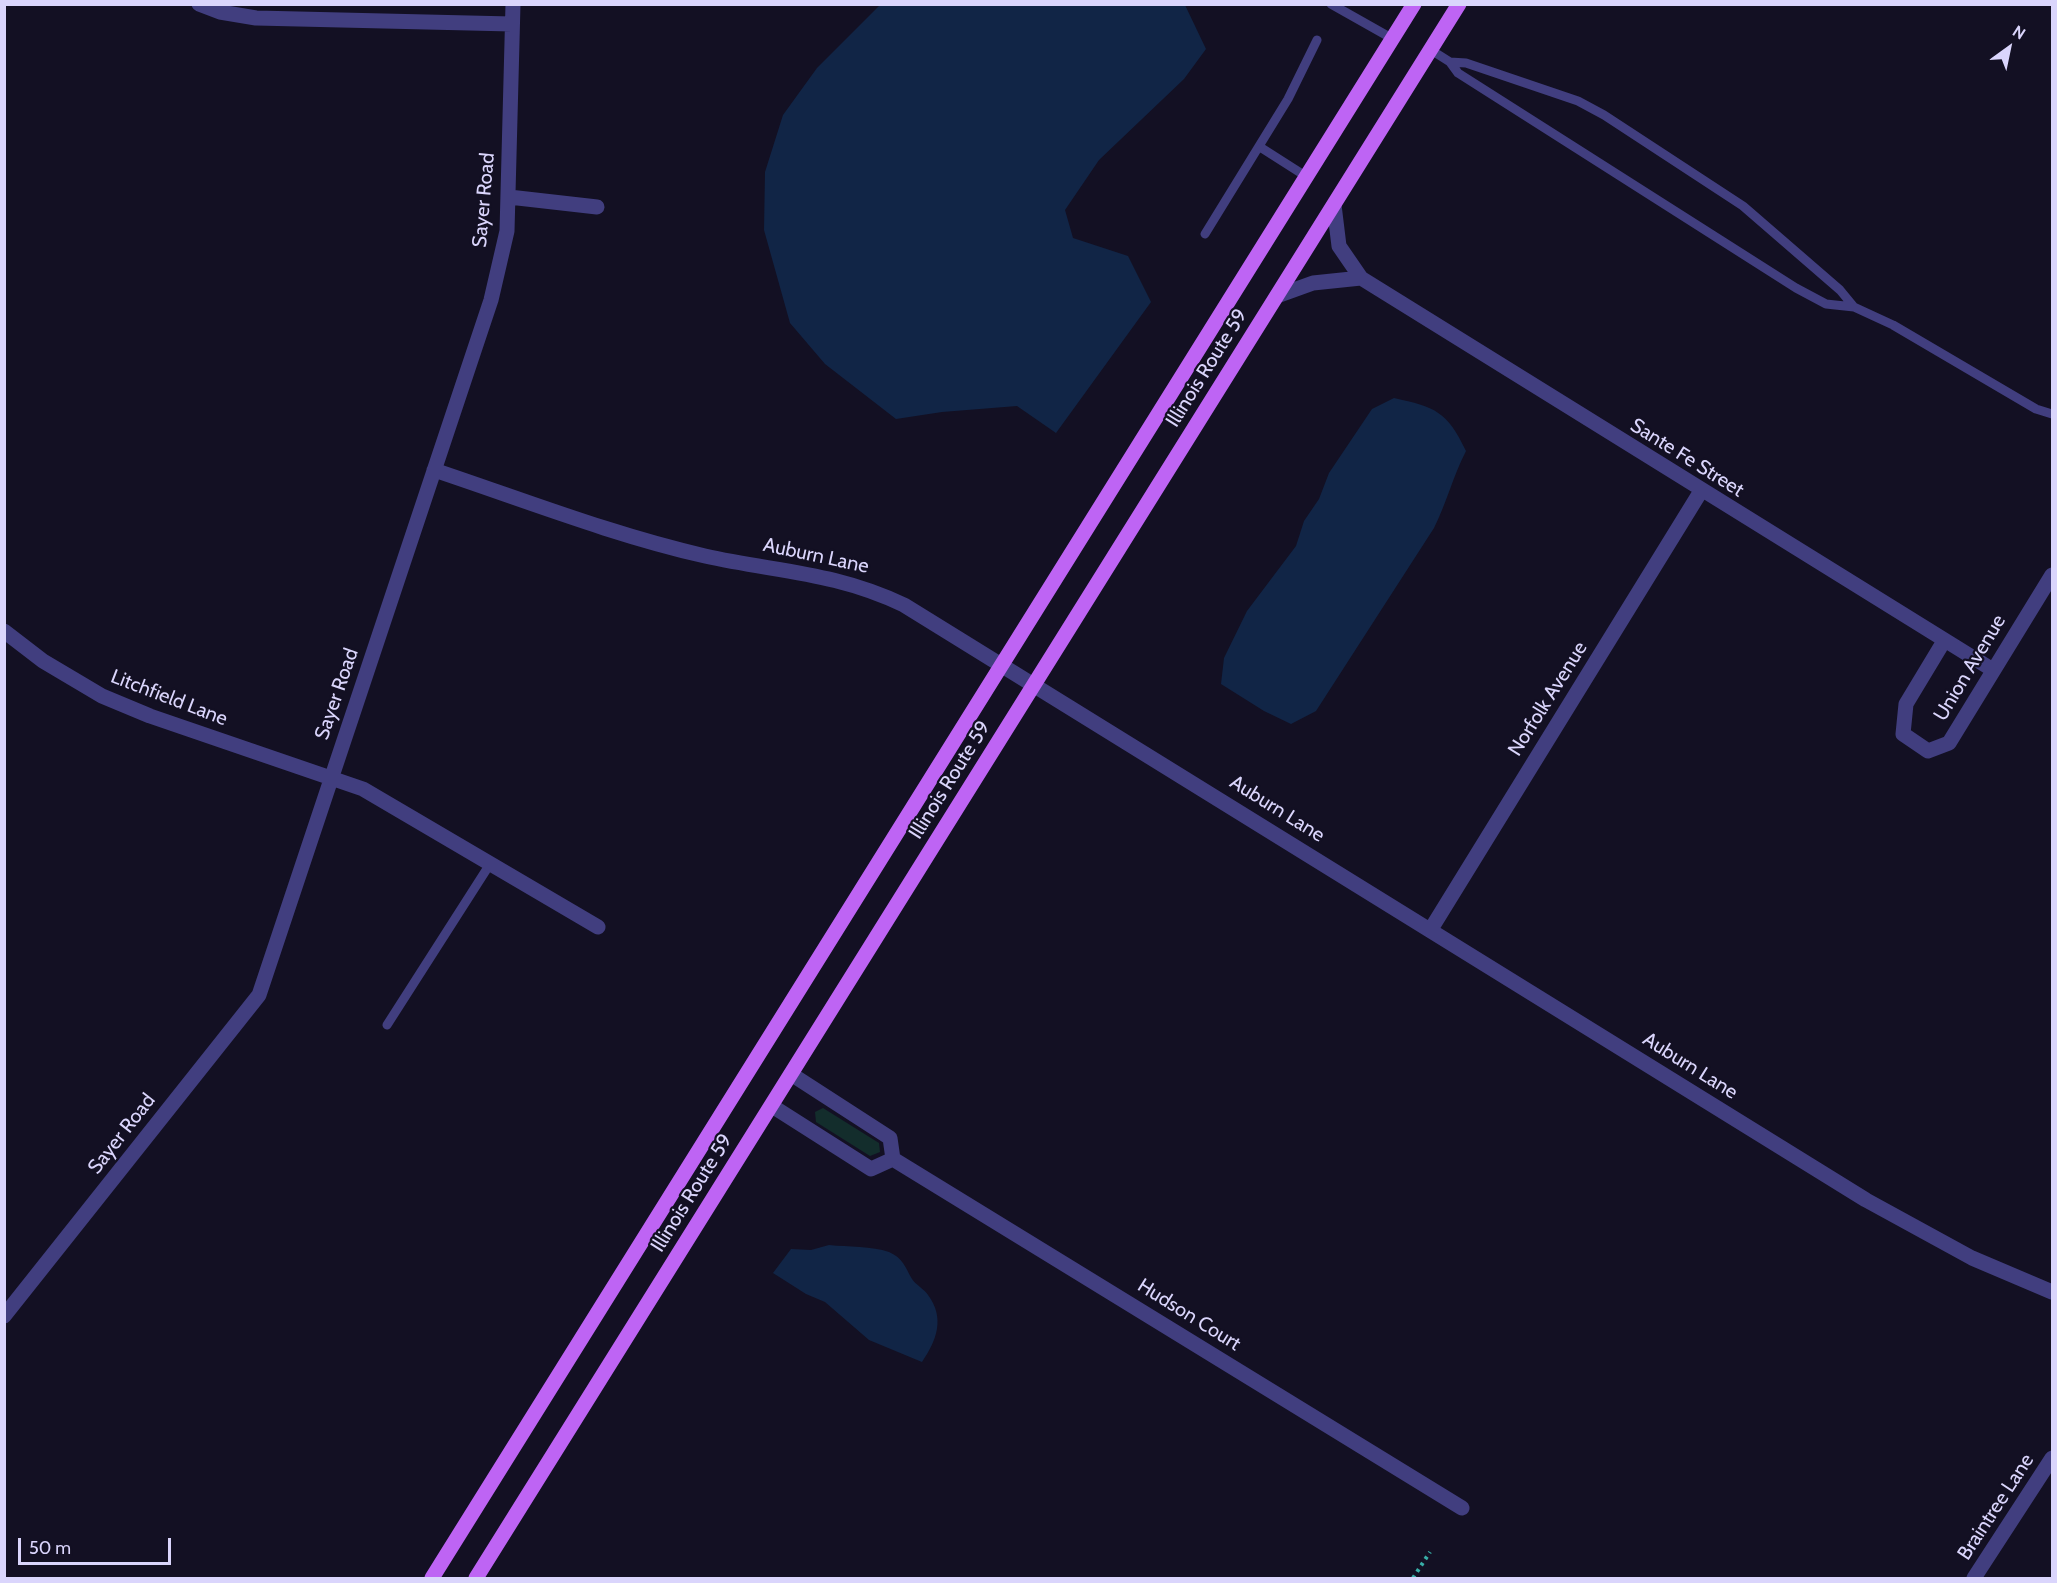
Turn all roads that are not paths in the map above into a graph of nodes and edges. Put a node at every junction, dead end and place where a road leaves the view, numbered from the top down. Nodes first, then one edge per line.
1 (199, 4) edge
2 (513, 4) edge
3 (1331, 4) edge
4 (1414, 4) edge
5 (1459, 4) edge
6 (512, 24) junction
7 (1393, 39) junction
8 (1317, 40) dead end
9 (1431, 50) junction
10 (1450, 62) junction
11 (1260, 147) junction
12 (1307, 177) junction
13 (509, 197) junction
14 (1334, 205) junction
15 (597, 207) dead end
16 (1204, 234) dead end
17 (1360, 278) junction
18 (1277, 296) junction
19 (1854, 307) junction
20 (2052, 414) edge
21 (434, 470) junction
22 (1701, 491) junction
23 (2052, 575) edge
24 (4, 631) edge
25 (1944, 641) junction
26 (1003, 664) junction
27 (1993, 670) junction
28 (1035, 683) junction
29 (331, 777) junction
30 (490, 864) junction
31 (598, 927) dead end
32 (1431, 929) junction
33 (387, 1025) dead end
34 (791, 1074) junction
35 (771, 1106) junction
36 (893, 1159) junction
37 (2052, 1292) edge
38 (4, 1316) edge
39 (2052, 1458) edge
40 (1462, 1509) dead end
41 (432, 1578) edge
42 (476, 1578) edge
43 (1974, 1578) edge

1 - 6 street
2 - 6 street, Sayer Road
3 - 7 lane
4 - 7 main road, Illinois Route 59
5 - 9 main road, Illinois Route 59
6 - 13 street, Sayer Road
7 - 12 main road, Illinois Route 59
8 - 11 lane
9 - 10 lane
9 - 14 main road, Illinois Route 59
10 - 19 lane
10 - 19 lane
11 - 12 lane
11 - 16 lane
12 - 26 main road, Illinois Route 59
13 - 15 street
13 - 21 street, Sayer Road
14 - 17 street, Sante Fe Street
14 - 18 main road, Illinois Route 59
17 - 18 street
17 - 22 street, Sante Fe Street
18 - 28 main road, Illinois Route 59
19 - 20 lane
21 - 26 street, Auburn Lane
21 - 29 street, Sayer Road
22 - 25 street, Sante Fe Street
22 - 32 street, Norfolk Avenue
23 - 27 street, Union Avenue
24 - 29 street, Litchfield Lane
25 - 27 street, Sante Fe Street
25 - 27 street, Union Avenue
26 - 28 street, Auburn Lane
26 - 41 main road, Illinois Route 59
28 - 32 street, Auburn Lane
28 - 34 main road, Illinois Route 59
29 - 30 street, Litchfield Lane
29 - 38 street, Sayer Road
30 - 31 street, Litchfield Lane
30 - 33 lane
32 - 37 street, Auburn Lane
34 - 35 main road, Illinois Route 59
34 - 36 street
35 - 36 street
35 - 42 main road, Illinois Route 59
36 - 40 street, Hudson Court
39 - 43 street, Braintree Lane

